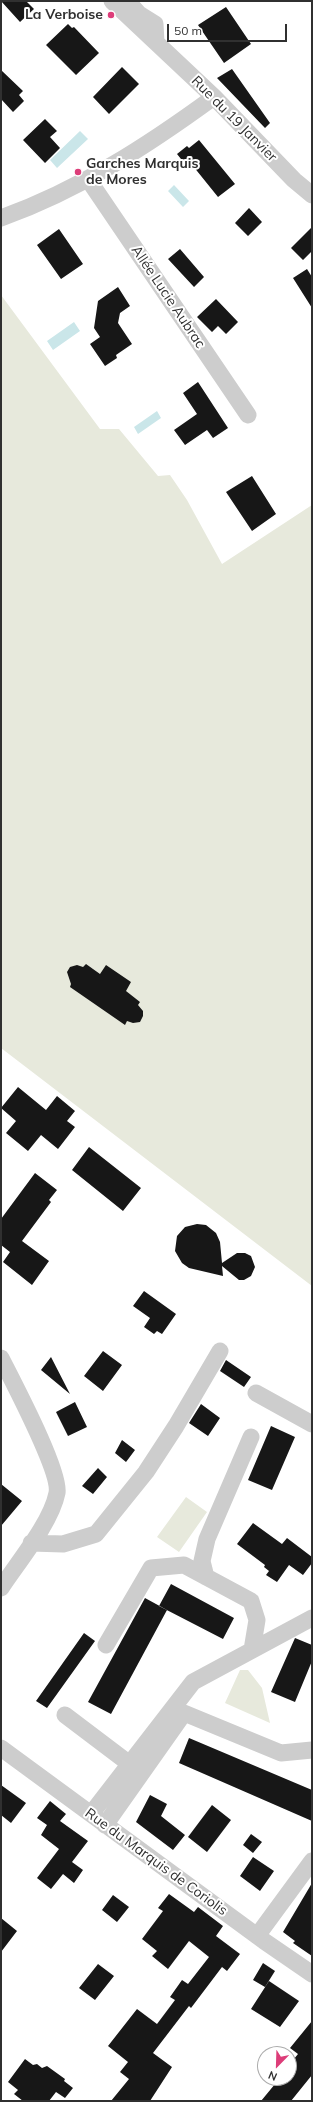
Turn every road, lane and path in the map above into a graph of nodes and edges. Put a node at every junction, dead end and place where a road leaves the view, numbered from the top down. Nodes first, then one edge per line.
1 (112, 1) edge
2 (127, 1) edge
3 (156, 42) junction
4 (214, 97) junction
5 (88, 179) junction
6 (312, 195) edge
7 (1, 218) edge
8 (248, 415) dead end
9 (220, 1351) dead end
10 (1, 1358) edge
11 (256, 1393) dead end
12 (312, 1424) edge
13 (251, 1437) dead end
14 (31, 1543) junction
15 (206, 1577) junction
16 (1, 1588) edge
17 (312, 1618) edge
18 (106, 1644) dead end
19 (252, 1650) junction
20 (179, 1710) junction
21 (64, 1716) dead end
22 (1, 1748) edge
23 (312, 1750) edge
24 (136, 1769) junction
25 (91, 1814) junction
26 (105, 1825) junction
27 (312, 1861) edge
28 (257, 1936) junction
29 (312, 1974) edge

1 - 3 street, Rue du 19 Janvier
2 - 3 street
3 - 4 street, Rue du 19 Janvier
4 - 5 street
4 - 6 street, Rue du 19 Janvier
5 - 7 street
5 - 8 street, Allée Lucie Aubrac
9 - 14 street
10 - 14 street
11 - 12 street
13 - 15 street
14 - 16 street
15 - 18 street
15 - 19 street
17 - 19 street
19 - 20 street
20 - 23 street
20 - 24 street
21 - 24 street
22 - 25 street, Rue du Marquis de Coriolis
24 - 25 street
24 - 26 street
25 - 26 street, Rue du Marquis de Coriolis
26 - 28 street, Rue du Marquis de Coriolis
27 - 28 street
28 - 29 street, Rue du Marquis de Coriolis

